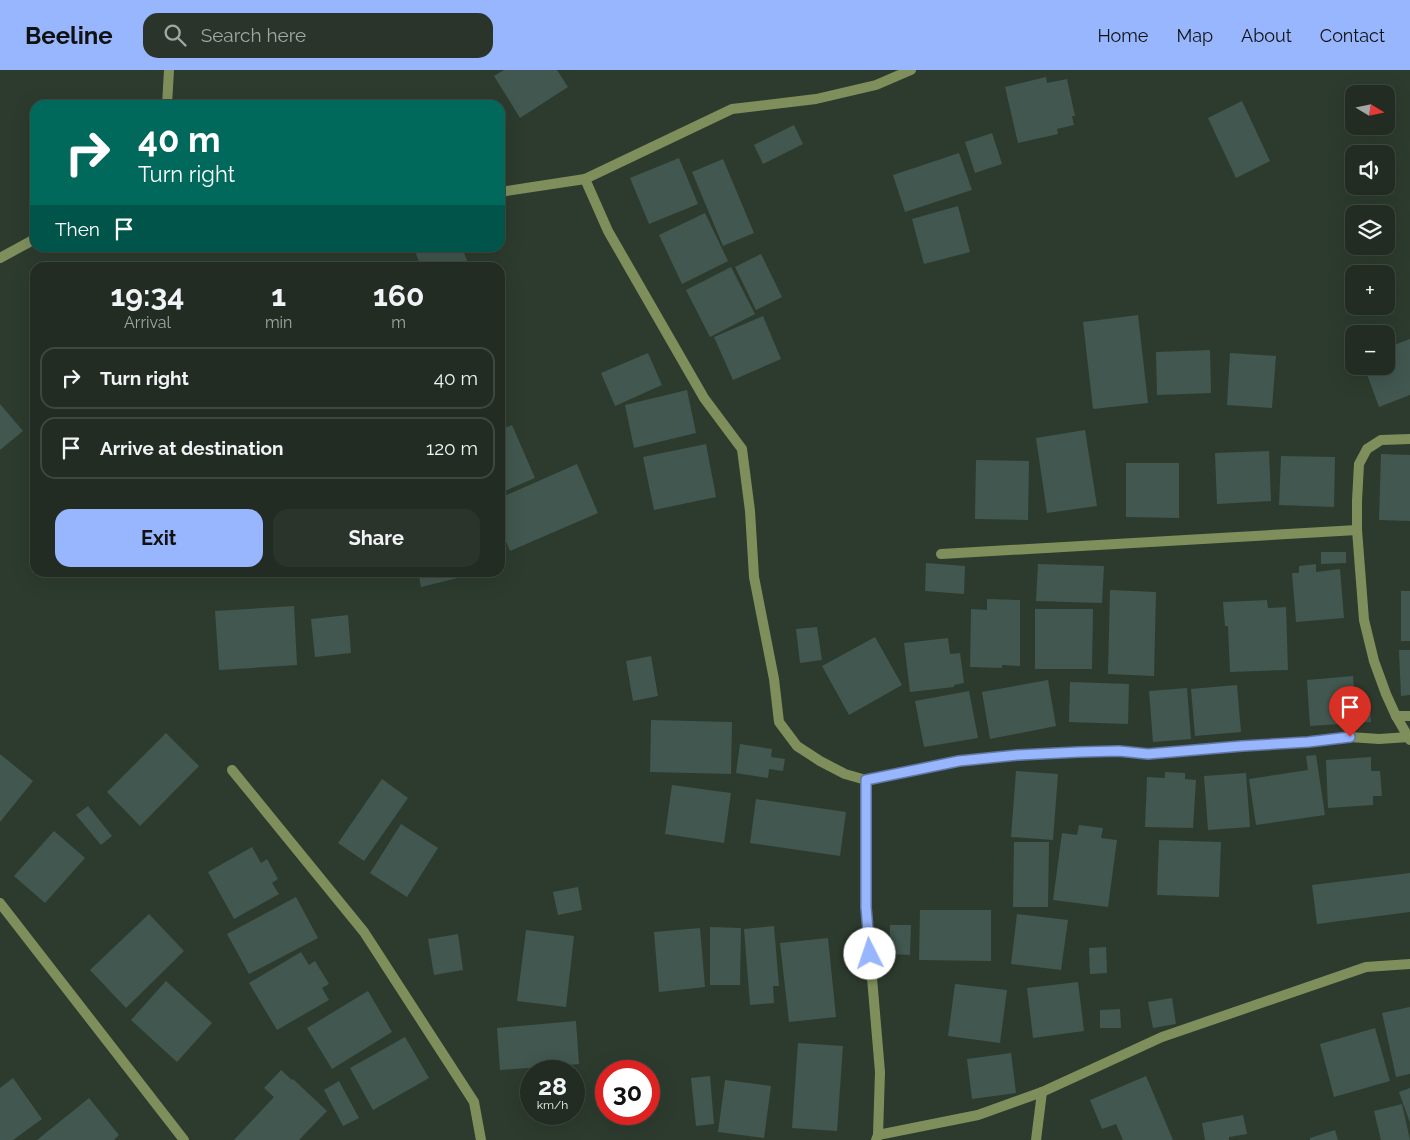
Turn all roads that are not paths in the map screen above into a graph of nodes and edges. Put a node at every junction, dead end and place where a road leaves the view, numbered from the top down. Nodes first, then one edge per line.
1 (168, 70) edge
2 (912, 70) edge
3 (167, 100) edge
4 (585, 179) junction
5 (505, 191) edge
6 (30, 242) edge
7 (0, 258) edge
8 (1410, 439) edge
9 (1357, 530) junction
10 (941, 554) dead end
11 (1396, 716) junction
12 (1410, 716) edge
13 (1409, 739) edge
14 (232, 770) dead end
15 (866, 780) junction
16 (0, 903) edge
17 (1410, 964) edge
18 (1042, 1092) junction
19 (877, 1138) edge
20 (184, 1140) edge
21 (481, 1140) edge
22 (1036, 1140) edge

1 - 3 street
2 - 4 street
4 - 5 street
4 - 15 street
6 - 7 street
8 - 9 street
9 - 10 street
9 - 11 street
11 - 12 street
11 - 13 street
13 - 15 street
14 - 21 street
15 - 19 street
16 - 20 street
17 - 18 street
18 - 19 street
18 - 22 street

